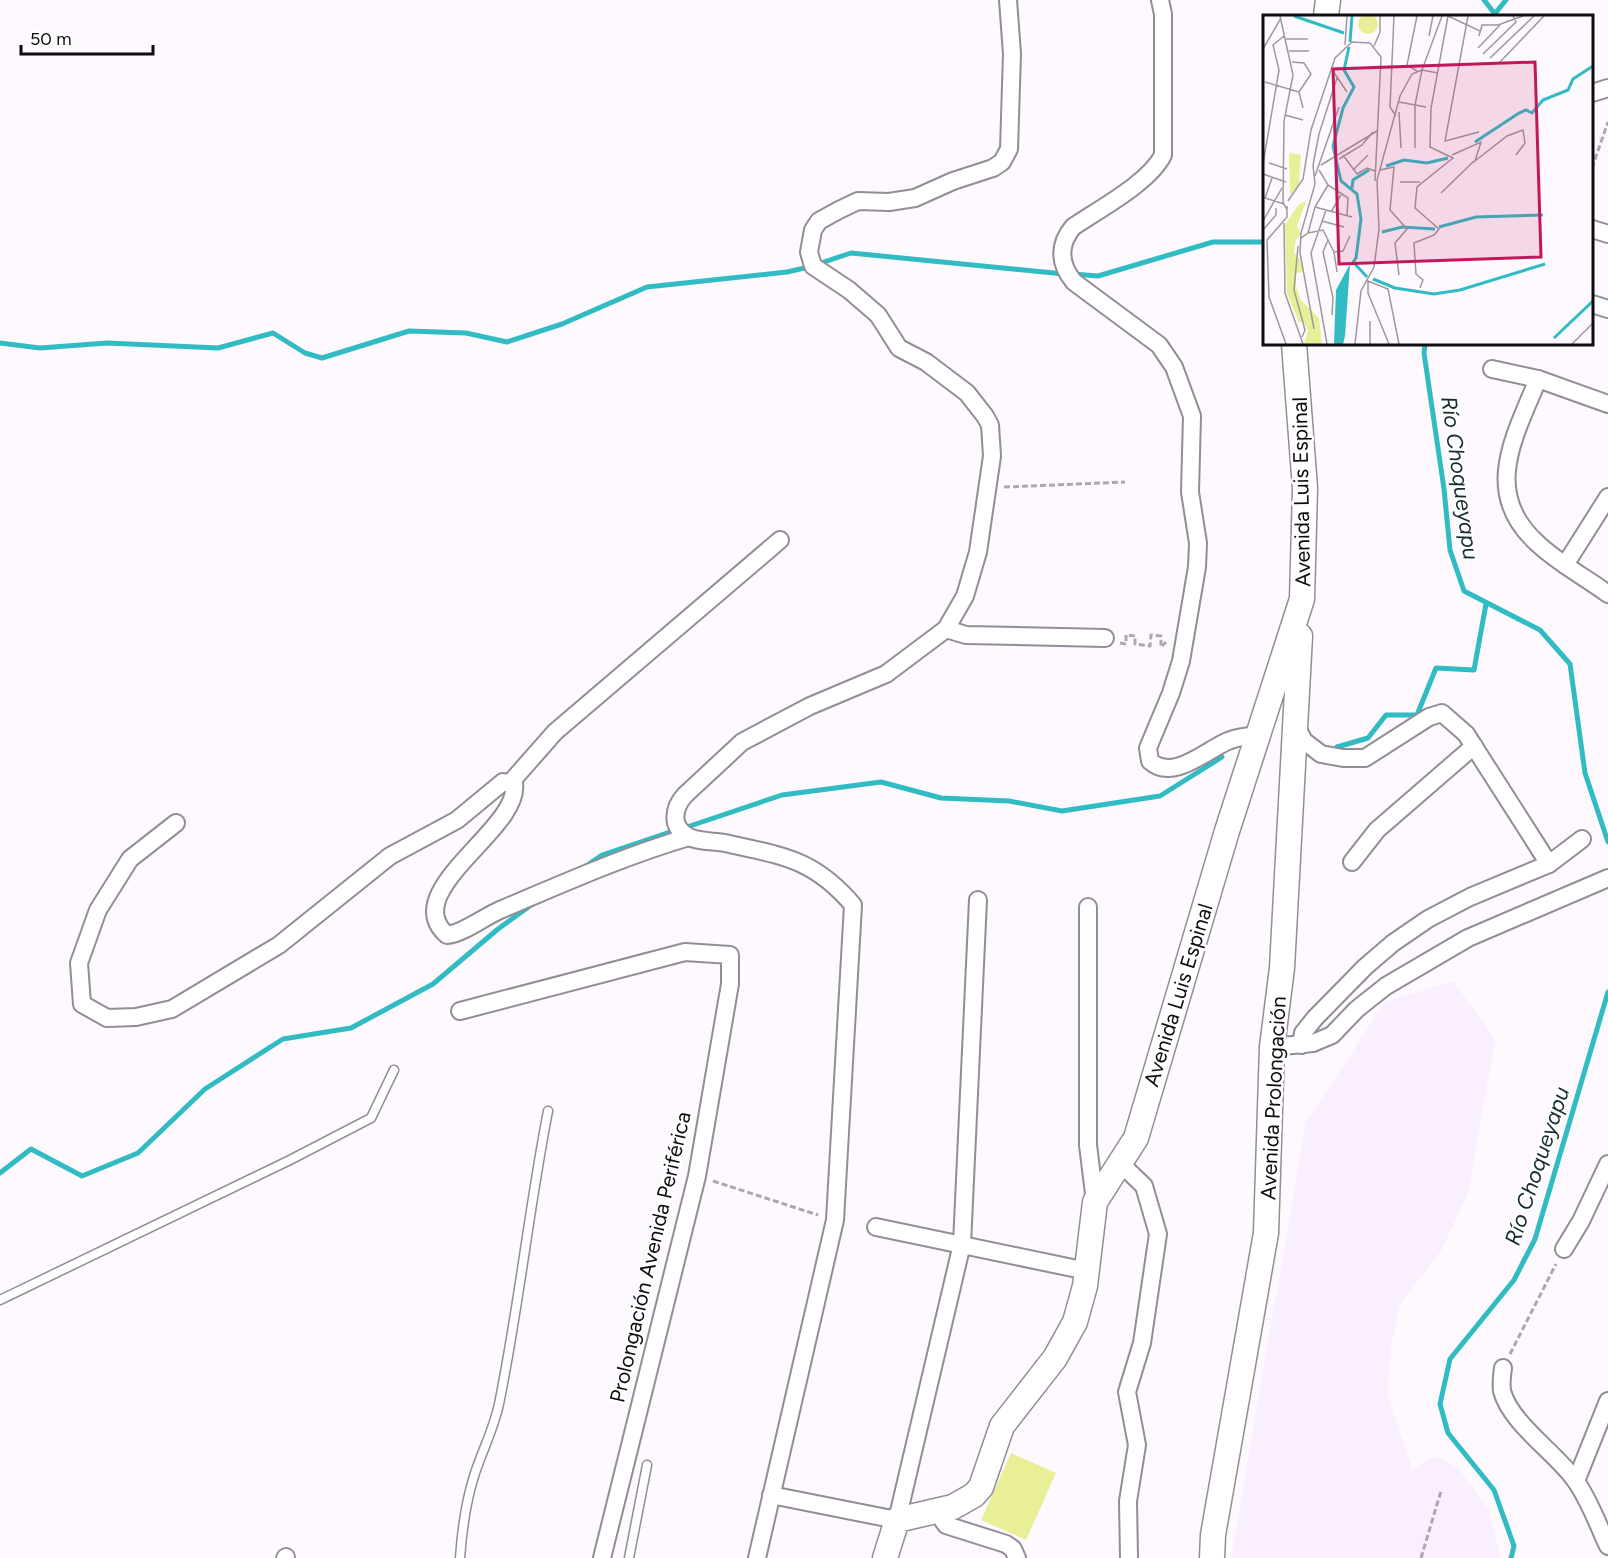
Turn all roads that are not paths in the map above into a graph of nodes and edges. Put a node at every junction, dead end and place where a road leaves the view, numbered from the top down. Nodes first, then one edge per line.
1 (1008, 0) edge
2 (1160, 0) edge
3 (1328, 0) edge
4 (1326, 15) edge
5 (1608, 88) edge
6 (1593, 93) edge
7 (1593, 229) edge
8 (1608, 234) edge
9 (1593, 304) edge
10 (1608, 309) edge
11 (1294, 345) edge
12 (1492, 369) dead end
13 (1538, 379) junction
14 (1608, 404) edge
15 (1608, 497) edge
16 (780, 540) dead end
17 (1565, 565) junction
18 (1608, 594) edge
19 (1302, 598) junction
20 (946, 629) junction
21 (1105, 638) road end
22 (1296, 726) junction
23 (1257, 736) junction
24 (1474, 746) junction
25 (511, 782) junction
26 (176, 823) dead end
27 (689, 837) junction
28 (1582, 839) dead end
29 (1352, 862) dead end
30 (1549, 864) junction
31 (1608, 878) edge
32 (978, 900) dead end
33 (1088, 907) dead end
34 (460, 1011) dead end
35 (1301, 1044) junction
36 (1272, 1047) junction
37 (394, 1070) dead end
38 (548, 1111) dead end
39 (1120, 1163) junction
40 (1608, 1164) edge
41 (1095, 1202) junction
42 (876, 1227) dead end
43 (962, 1244) junction
44 (1564, 1249) road end
45 (1087, 1271) junction
46 (0, 1300) edge
47 (1503, 1368) road end
48 (1608, 1401) edge
49 (647, 1464) dead end
50 (1576, 1481) junction
51 (771, 1495) junction
52 (937, 1512) junction
53 (897, 1520) junction
54 (1608, 1546) edge
55 (460, 1558) edge
56 (602, 1558) edge
57 (629, 1558) edge
58 (757, 1558) edge
59 (885, 1558) edge
60 (1017, 1558) edge
61 (1128, 1558) edge
62 (1212, 1558) edge

1 - 20 street
2 - 23 street
3 - 4 street
5 - 6 street
7 - 8 street
9 - 10 street
11 - 19 street, Avenida Luis Espinal
12 - 13 street
13 - 14 street
13 - 17 street
15 - 17 street
16 - 25 street
17 - 18 street
19 - 22 street, Avenida Prolongación
19 - 23 street, Avenida Luis Espinal
20 - 21 street
20 - 27 street
22 - 24 street
22 - 36 street, Avenida Prolongación
23 - 39 street, Avenida Luis Espinal
24 - 29 street
24 - 30 street
25 - 26 street
25 - 27 street
27 - 51 street
28 - 30 street
30 - 35 street
31 - 35 street
32 - 43 street
33 - 41 street
34 - 56 street, Prolongación Avenida Periférica
35 - 36 street
36 - 62 street, Avenida Prolongación
37 - 46 lane
38 - 55 lane
39 - 41 street, Avenida Luis Espinal
39 - 61 street
40 - 44 street
41 - 45 street, Avenida Luis Espinal
42 - 43 street
43 - 45 street
43 - 53 street
45 - 52 street, Avenida Luis Espinal
47 - 50 street
48 - 50 street
49 - 57 lane
50 - 54 street
51 - 53 street
51 - 58 street
52 - 53 street, Avenida Luis Espinal
52 - 60 street
53 - 59 street

